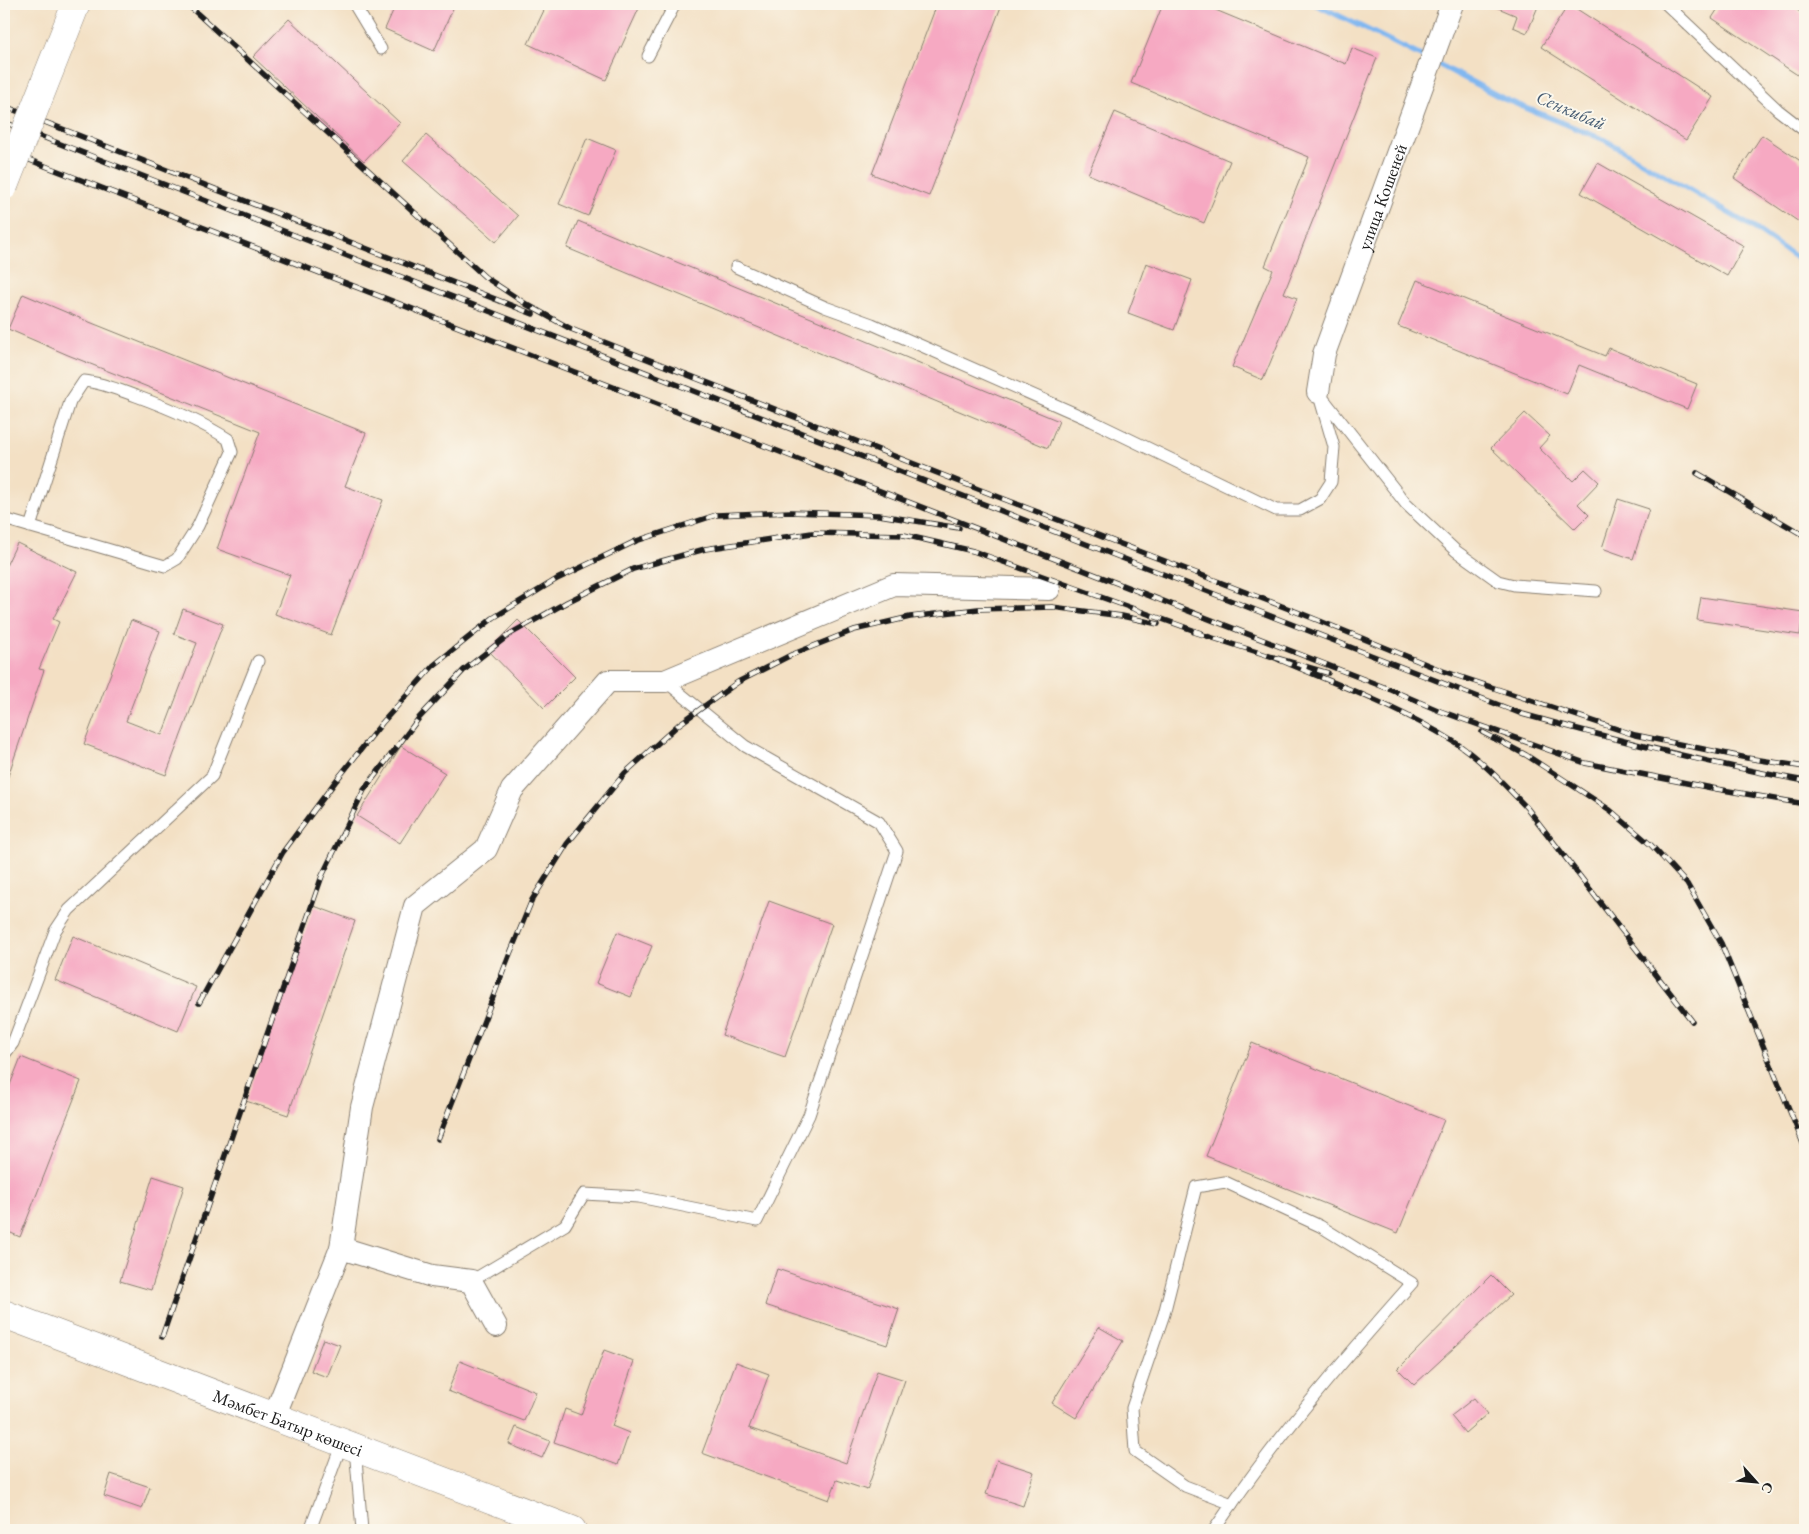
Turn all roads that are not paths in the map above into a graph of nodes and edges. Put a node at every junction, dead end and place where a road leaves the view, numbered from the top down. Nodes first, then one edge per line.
1 (76, 4) edge
2 (354, 4) edge
3 (676, 4) edge
4 (1452, 4) edge
5 (1666, 4) edge
6 (381, 49) dead end
7 (648, 56) dead end
8 (1805, 131) edge
9 (4, 186) edge
10 (736, 267) dead end
11 (1318, 392) junction
12 (4, 519) edge
13 (30, 527) junction
14 (1050, 589) dead end
15 (1596, 591) dead end
16 (258, 661) dead end
17 (665, 681) junction
18 (4, 1056) edge
19 (341, 1248) junction
20 (471, 1281) junction
21 (4, 1314) edge
22 (496, 1326) dead end
23 (274, 1417) junction
24 (348, 1446) junction
25 (1232, 1504) junction
26 (563, 1529) edge
27 (310, 1530) edge
28 (362, 1530) edge
29 (1214, 1530) edge

1 - 9 main road, bridge
2 - 6 lane
3 - 7 lane
4 - 11 street, улица Кошеней
5 - 8 lane
10 - 11 lane
11 - 15 lane
12 - 13 lane
13 - 13 lane
14 - 17 street
16 - 18 lane
17 - 19 street
17 - 20 lane
19 - 20 street
19 - 23 street
20 - 22 street
21 - 23 main road, Мәмбет Батыр көшесі
23 - 24 main road, Мәмбет Батыр көшесі
24 - 26 main road, Мәмбет Батыр көшесі
24 - 27 lane
24 - 28 lane
25 - 25 lane
25 - 29 lane

